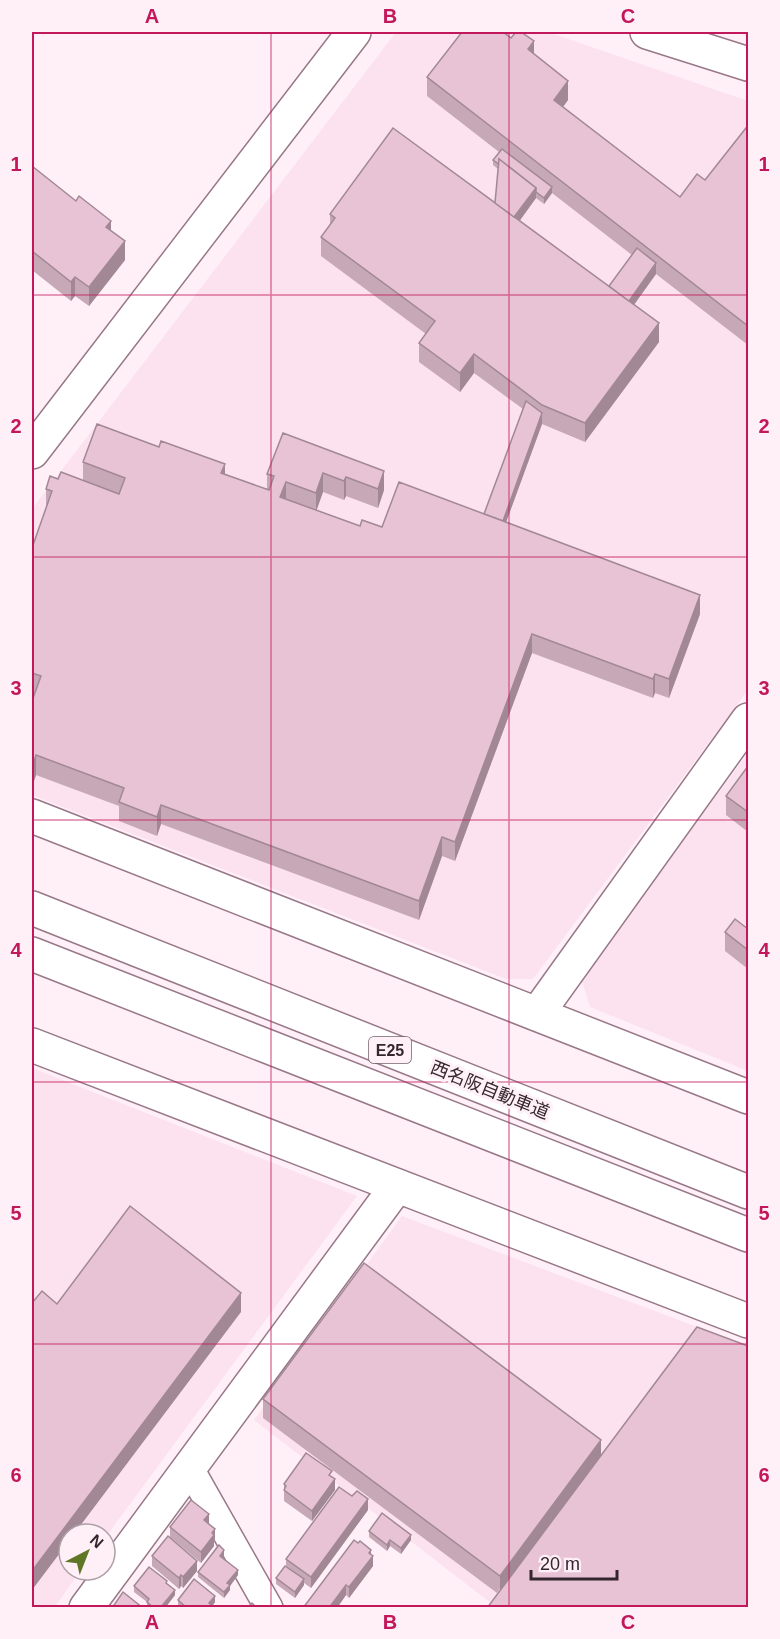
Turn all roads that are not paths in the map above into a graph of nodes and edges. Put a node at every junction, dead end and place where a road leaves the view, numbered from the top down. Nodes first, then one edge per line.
1 (354, 32) edge
2 (647, 32) edge
3 (748, 64) edge
4 (32, 452) edge
5 (748, 720) edge
6 (32, 816) edge
7 (32, 890) edge
8 (32, 908) edge
9 (36, 957) edge
10 (537, 1014) junction
11 (32, 1045) edge
12 (423, 1063) junction
13 (748, 1097) edge
14 (397, 1186) junction
15 (748, 1192) edge
16 (748, 1235) edge
17 (748, 1322) edge
18 (189, 1467) junction
19 (86, 1608) edge
20 (269, 1608) edge

1 - 4 main road
2 - 3 main road
5 - 10 main road
6 - 10 main road
7 - 12 main road
8 - 12 main road, 西名阪自動車道 / E25
9 - 16 main road, E25
10 - 13 main road
11 - 14 main road
12 - 15 main road, 西名阪自動車道 / E25
14 - 17 main road
14 - 18 main road
18 - 19 main road
18 - 20 street

